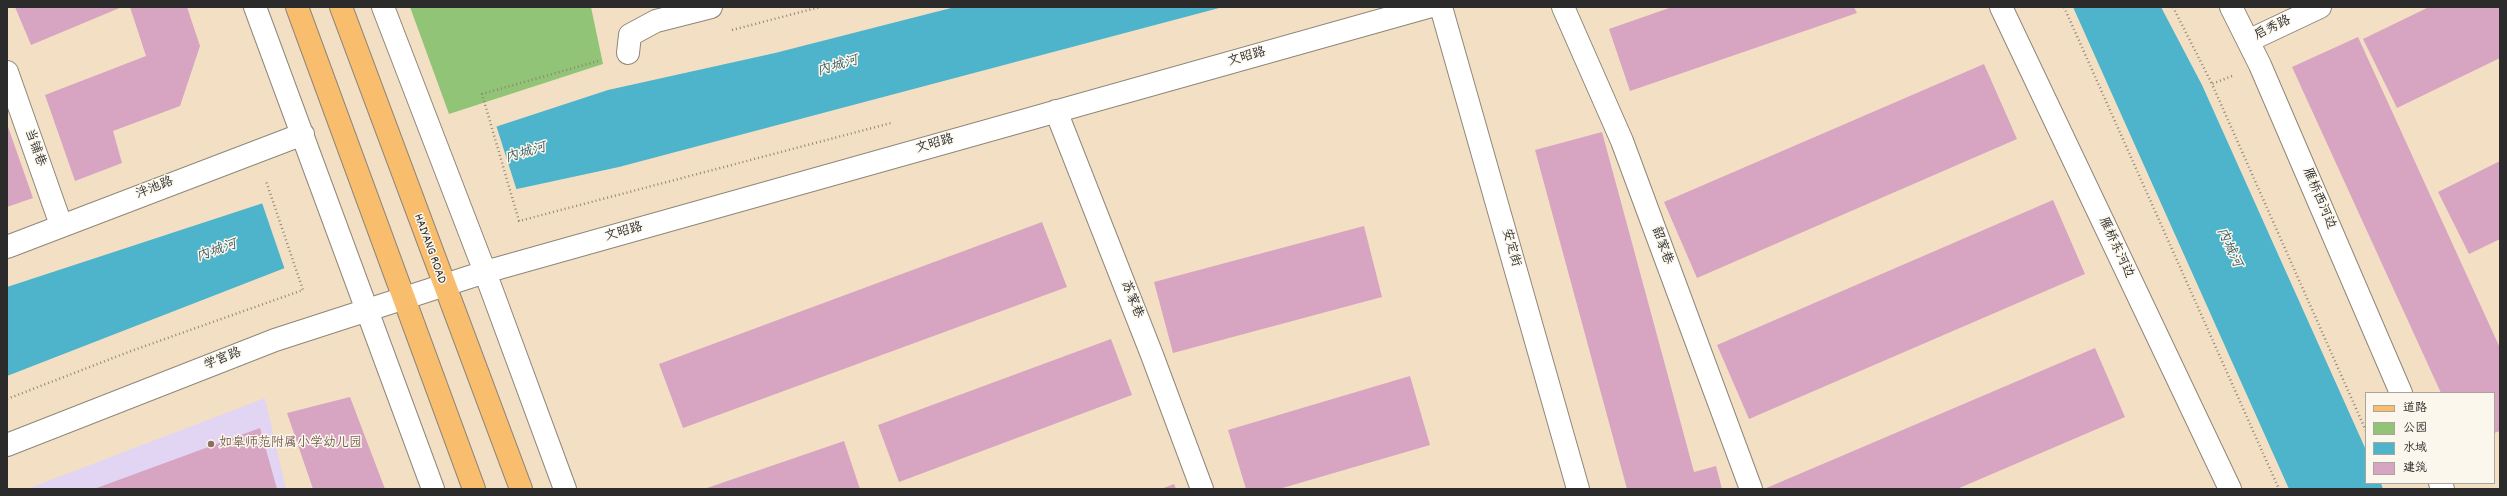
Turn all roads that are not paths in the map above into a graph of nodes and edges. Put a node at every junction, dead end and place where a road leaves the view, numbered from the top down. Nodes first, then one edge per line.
1 (256, 7) edge
2 (297, 7) edge
3 (341, 7) edge
4 (383, 7) edge
5 (711, 7) edge
6 (1428, 7) edge
7 (1441, 7) edge
8 (1563, 7) edge
9 (2001, 7) edge
10 (2231, 7) edge
11 (2320, 7) edge
12 (2248, 42) junction
13 (628, 53) dead end
14 (8, 80) edge
15 (1056, 111) junction
16 (303, 134) junction
17 (61, 225) junction
18 (7, 247) edge
19 (485, 272) junction
20 (444, 286) junction
21 (403, 299) junction
22 (368, 311) junction
23 (2401, 392) edge
24 (7, 445) edge
25 (433, 489) edge
26 (474, 489) edge
27 (521, 489) edge
28 (565, 489) edge
29 (1202, 489) edge
30 (1578, 489) edge
31 (1751, 489) edge
32 (2230, 489) edge

1 - 16 street
2 - 21 main road
3 - 20 main road, HAIYANG ROAD
4 - 19 street
5 - 13 street
6 - 15 street, 文昭路
7 - 30 street, 安定街
8 - 31 street, 韶家巷
9 - 32 street, 雁桥东河边
10 - 12 street, 雁桥西河边
11 - 12 street, 启秀路
12 - 23 street, 雁桥西河边
14 - 17 street, 当铺巷
15 - 19 street, 文昭路
15 - 29 street, 苏家巷
16 - 17 street, 泮池路
16 - 22 street
17 - 18 street, 泮池路
19 - 20 street, 文昭路
19 - 28 street
20 - 21 street, 学宫路
20 - 27 main road, HAIYANG ROAD
21 - 22 street, 学宫路
21 - 26 main road
22 - 24 street, 学宫路
22 - 25 street

